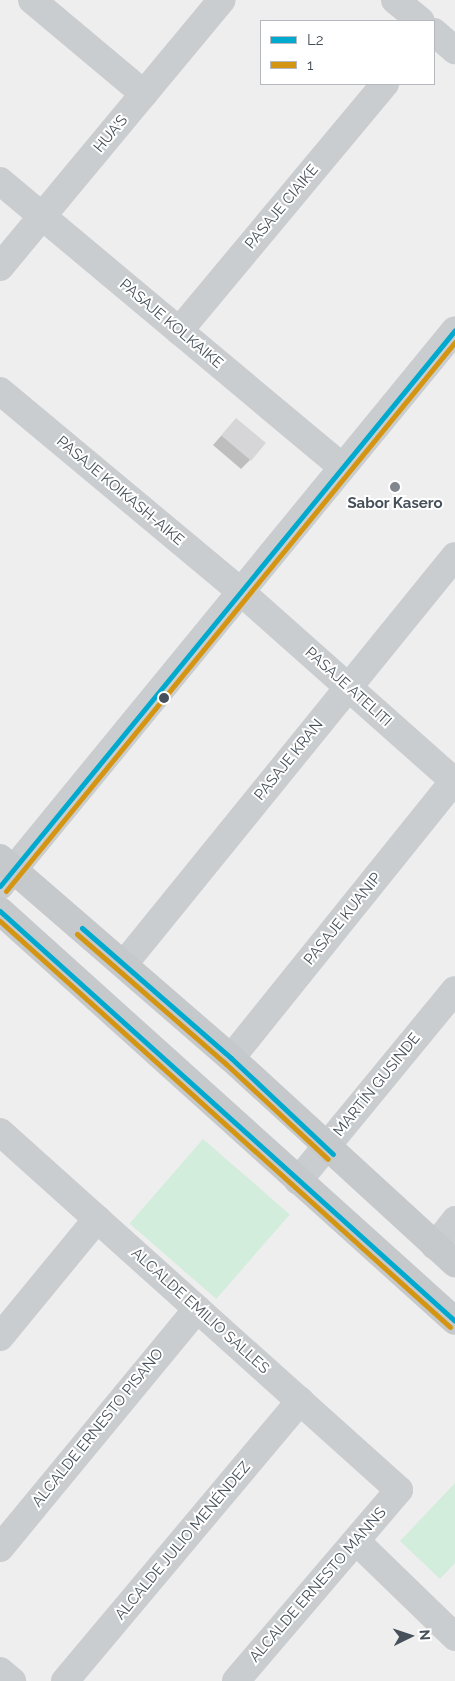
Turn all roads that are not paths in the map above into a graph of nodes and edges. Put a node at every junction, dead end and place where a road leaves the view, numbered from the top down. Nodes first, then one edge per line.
1 (32, 0) edge
2 (222, 0) edge
3 (395, 0) edge
4 (420, 20) edge
5 (435, 33) edge
6 (455, 50) edge
7 (384, 85) edge
8 (144, 94) junction
9 (0, 181) edge
10 (42, 217) junction
11 (0, 268) edge
12 (455, 330) edge
13 (179, 331) junction
14 (0, 391) edge
15 (342, 467) junction
16 (455, 556) edge
17 (241, 592) junction
18 (348, 688) junction
19 (454, 781) edge
20 (5, 871) edge
21 (0, 911) edge
22 (124, 964) junction
23 (455, 990) edge
24 (232, 1058) junction
25 (0, 1132) edge
26 (326, 1148) junction
27 (298, 1181) junction
28 (96, 1219) junction
29 (455, 1220) edge
30 (435, 1246) junction
31 (455, 1263) edge
32 (197, 1309) junction
33 (455, 1321) edge
34 (0, 1337) edge
35 (300, 1401) junction
36 (399, 1490) joint
37 (356, 1541) junction
38 (0, 1548) edge
39 (455, 1637) edge
40 (0, 1670) edge
41 (12, 1681) edge
42 (65, 1681) edge
43 (236, 1681) edge

1 - 8 street
2 - 8 street, HUA'S
3 - 4 street
5 - 6 street
7 - 13 street, PASAJE CIAIKE
8 - 10 street, HUA'S
9 - 10 street, PASAJE KOLKAIKE
10 - 11 street, HUA'S
10 - 13 street, PASAJE KOLKAIKE
12 - 15 street
13 - 15 street, PASAJE KOLKAIKE
14 - 17 street, PASAJE KOIKASH-AIKE
15 - 17 street
16 - 18 street, PASAJE KRAN
17 - 18 street, PASAJE ATELITI
17 - 20 street
18 - 19 street, PASAJE ATELITI
18 - 22 street, PASAJE KRAN
19 - 24 street, PASAJE KUANIP
20 - 22 main road
21 - 27 main road
22 - 24 main road
23 - 26 street, MARTÍN GUSINDE
24 - 26 main road
25 - 28 street, ALCALDE EMILIO SALLES
26 - 27 street, MARTÍN GUSINDE
26 - 30 main road
27 - 33 main road
28 - 32 street, ALCALDE EMILIO SALLES
28 - 34 street
29 - 30 street
30 - 31 main road
32 - 35 street, ALCALDE EMILIO SALLES
32 - 38 street, ALCALDE ERNESTO PISANO
35 - 36 street, ALCALDE EMILIO SALLES
35 - 42 street, ALCALDE JULIO MENÉNDEZ
36 - 37 street, ALCALDE ERNESTO MANNS
37 - 39 street
37 - 43 street, ALCALDE ERNESTO MANNS
40 - 41 street

